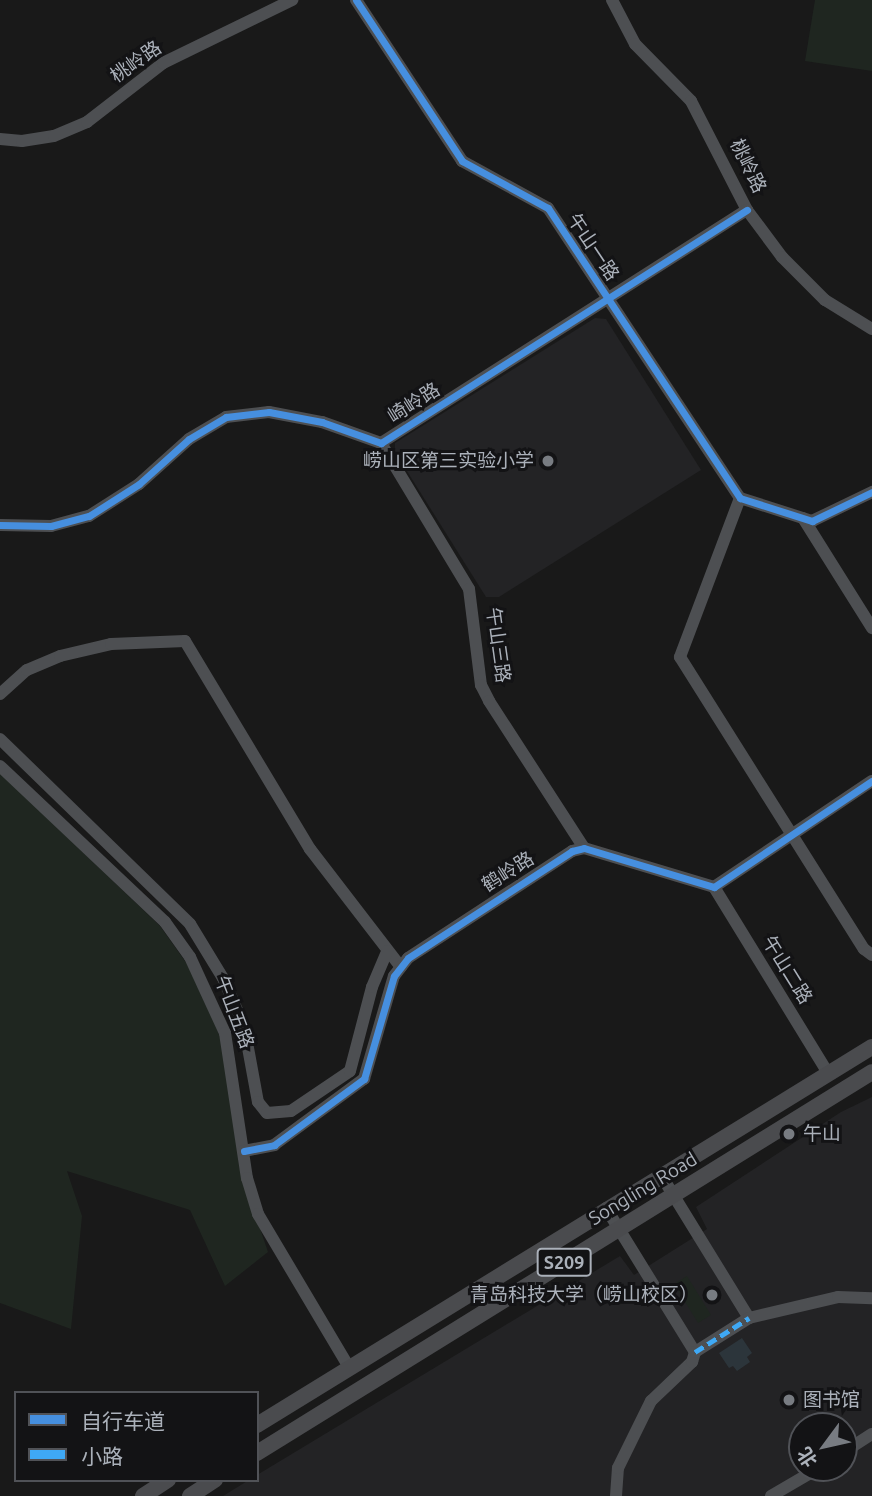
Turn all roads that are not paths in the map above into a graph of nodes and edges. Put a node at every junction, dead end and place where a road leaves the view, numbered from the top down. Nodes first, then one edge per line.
1 (292, 0) edge
2 (356, 0) edge
3 (612, 0) edge
4 (0, 139) edge
5 (747, 210) junction
6 (609, 299) junction
7 (872, 329) edge
8 (381, 443) junction
9 (872, 492) edge
10 (740, 498) junction
11 (803, 518) junction
12 (0, 525) edge
13 (872, 628) edge
14 (0, 694) edge
15 (0, 739) edge
16 (0, 766) edge
17 (872, 781) edge
18 (792, 834) junction
19 (584, 848) junction
20 (714, 887) junction
21 (387, 951) junction
22 (872, 954) edge
23 (401, 967) junction
24 (872, 1047) edge
25 (872, 1072) edge
26 (828, 1073) junction
27 (244, 1151) junction
28 (661, 1175) junction
29 (673, 1196) junction
30 (607, 1208) junction
31 (619, 1228) junction
32 (872, 1298) edge
33 (749, 1318) junction
34 (695, 1352) junction
35 (349, 1367) junction
36 (259, 1423) edge
37 (259, 1452) edge
38 (165, 1482) edge
39 (212, 1482) edge
40 (795, 1482) edge
41 (143, 1496) edge
42 (190, 1496) edge
43 (616, 1496) edge
44 (771, 1496) edge

1 - 4 street, 桃岭路
2 - 6 street, 午山一路
3 - 5 street, 桃岭路
5 - 6 street, 崎岭路
5 - 7 street, 桃岭路
6 - 8 street, 崎岭路
6 - 10 street, 午山一路
8 - 12 street, 崎岭路
8 - 19 street, 午山三路
9 - 11 street
10 - 11 street
10 - 18 street
11 - 13 street
14 - 21 street
15 - 21 street
16 - 27 street, 午山五路
17 - 18 street
18 - 20 street
18 - 22 street
19 - 20 street
19 - 23 street, 鹤岭路
20 - 26 street, 午山二路
21 - 23 street
23 - 27 street, 鹤岭路
24 - 26 main road, Songling Road / S209
25 - 29 main road, Songling Road / S209
26 - 28 main road, Songling Road / S209
27 - 35 street, 午山五路
28 - 29 street
28 - 30 main road, Songling Road / S209
29 - 31 main road, Songling Road / S209
29 - 33 street
30 - 31 street
30 - 35 main road, Songling Road / S209
31 - 34 street
31 - 37 main road, Songling Road / S209
32 - 33 street
33 - 34 street
34 - 43 street
35 - 36 main road, Songling Road / S209
38 - 41 main road
39 - 42 main road
40 - 44 street

